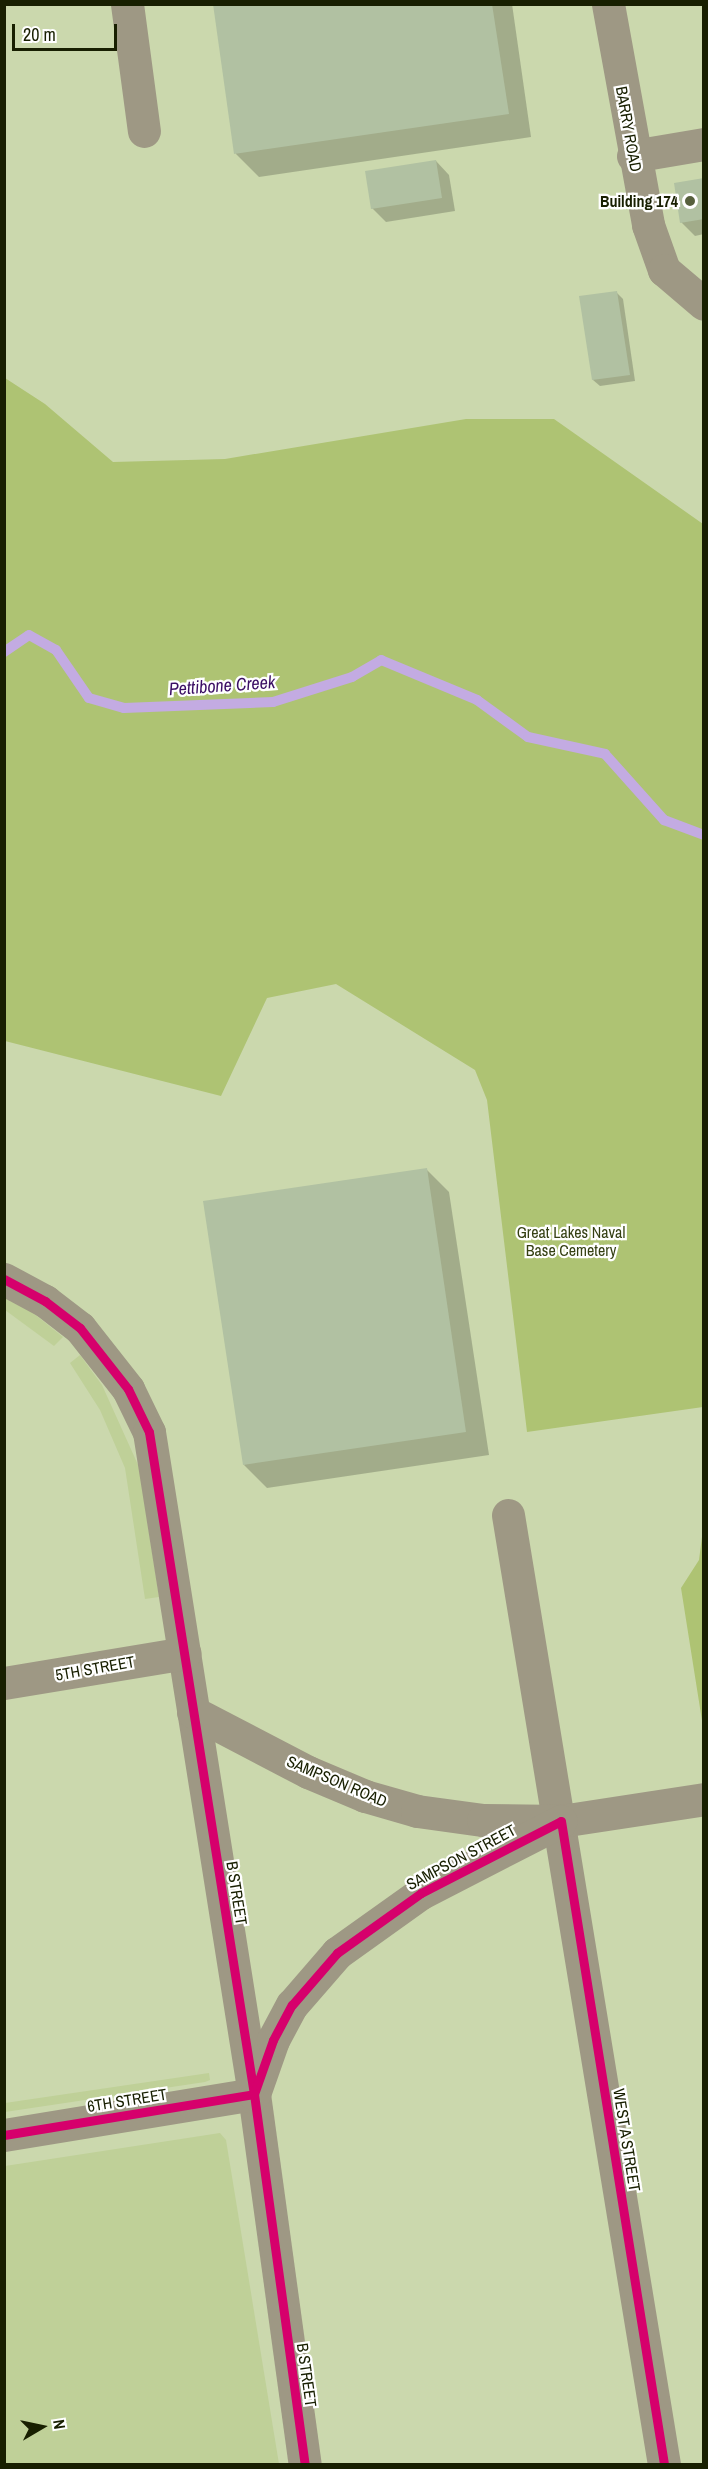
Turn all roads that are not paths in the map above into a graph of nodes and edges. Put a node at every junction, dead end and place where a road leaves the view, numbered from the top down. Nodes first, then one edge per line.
1 (127, 4) edge
2 (608, 4) edge
3 (144, 131) dead end
4 (704, 144) edge
5 (633, 156) junction
6 (704, 304) edge
7 (4, 1279) edge
8 (508, 1515) dead end
9 (185, 1653) junction
10 (4, 1683) edge
11 (194, 1712) junction
12 (704, 1799) edge
13 (561, 1821) junction
14 (254, 2094) junction
15 (4, 2135) edge
16 (305, 2464) edge
17 (664, 2464) edge

1 - 3 street
2 - 5 street, BARRY ROAD
4 - 5 street
5 - 6 street, BARRY ROAD
7 - 9 street, B STREET
8 - 13 street, WEST A STREET
9 - 10 street, 5TH STREET
9 - 11 street, B STREET
11 - 13 street, SAMPSON ROAD
11 - 14 street, B STREET
12 - 13 street, SAMPSON ROAD
13 - 14 street, SAMPSON STREET
13 - 17 street, WEST A STREET
14 - 15 street, 6TH STREET
14 - 16 street, B STREET

